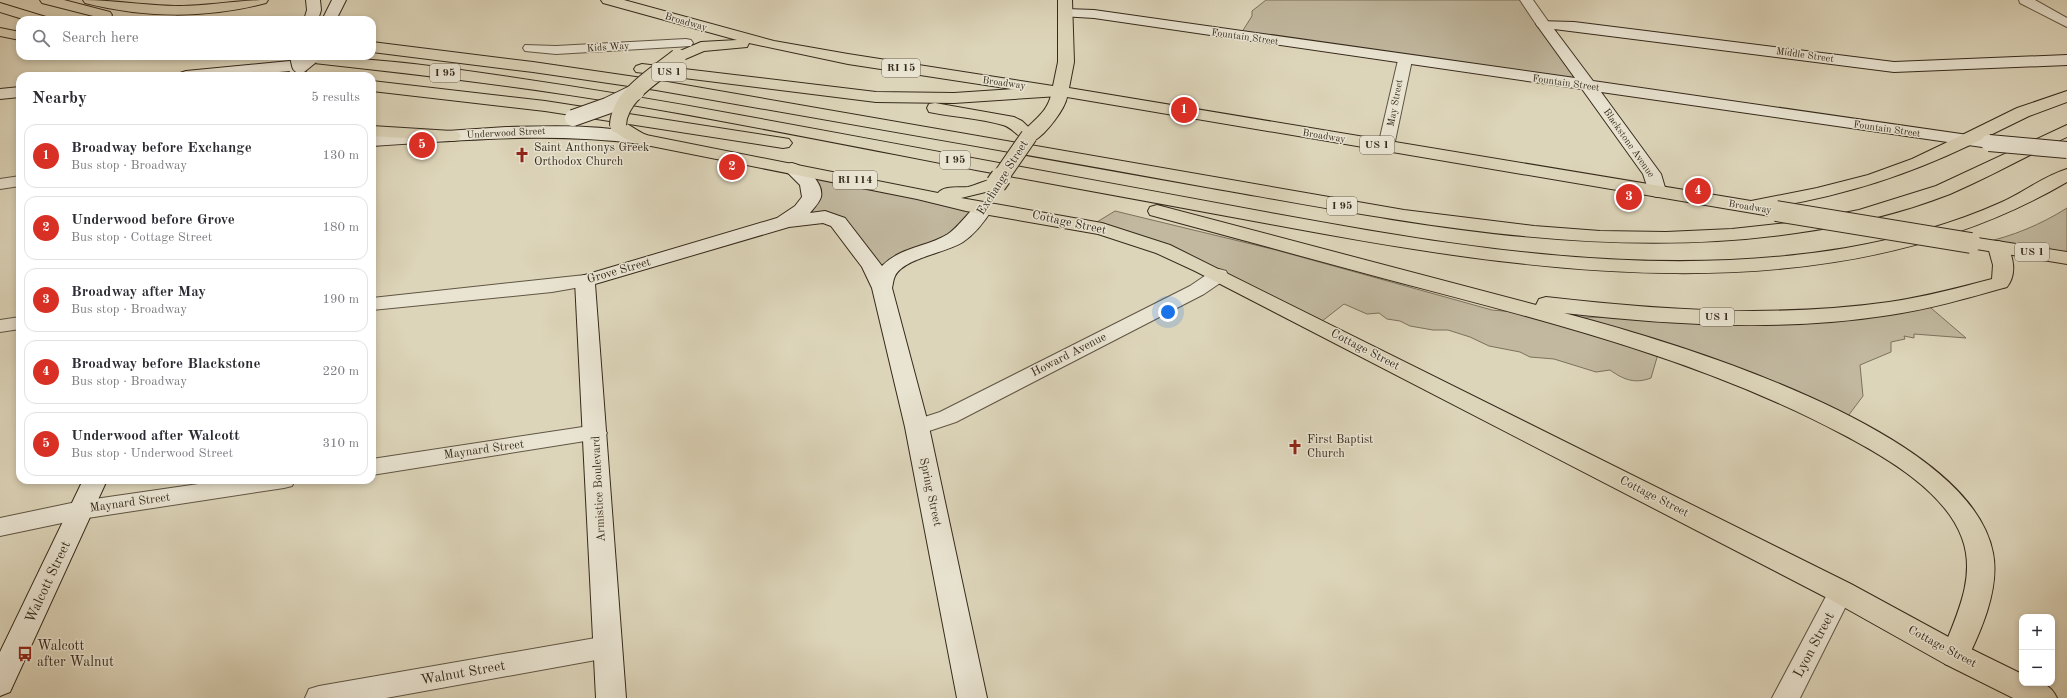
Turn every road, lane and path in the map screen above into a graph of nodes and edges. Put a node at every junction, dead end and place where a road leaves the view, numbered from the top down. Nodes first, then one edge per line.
1 (47, 0) edge
2 (90, 0) edge
3 (261, 0) edge
4 (313, 0) edge
5 (339, 0) edge
6 (608, 0) edge
7 (1526, 0) edge
8 (2025, 0) edge
9 (1066, 6) edge
10 (0, 7) edge
11 (28, 16) edge
12 (114, 16) edge
13 (312, 16) edge
14 (331, 16) edge
15 (677, 20) junction
16 (2067, 23) edge
17 (1543, 24) junction
18 (0, 32) edge
19 (16, 35) edge
20 (686, 42) junction
21 (773, 45) junction
22 (376, 47) edge
23 (530, 48) dead end
24 (462, 57) junction
25 (678, 57) junction
26 (1405, 60) junction
27 (2067, 60) edge
28 (300, 63) edge
29 (229, 72) edge
30 (1589, 86) junction
31 (376, 87) edge
32 (1031, 90) junction
33 (1058, 91) junction
34 (16, 92) edge
35 (636, 92) junction
36 (0, 94) edge
37 (2067, 96) edge
38 (876, 97) junction
39 (2067, 130) edge
40 (376, 131) edge
41 (509, 131) junction
42 (452, 136) junction
43 (1029, 136) junction
44 (641, 139) junction
45 (376, 141) edge
46 (852, 141) junction
47 (1964, 141) junction
48 (1386, 146) junction
49 (2067, 150) edge
50 (792, 168) junction
51 (2067, 174) edge
52 (1059, 179) junction
53 (16, 182) edge
54 (0, 184) edge
55 (996, 184) junction
56 (1657, 191) junction
57 (917, 193) junction
58 (1745, 206) junction
59 (984, 208) junction
60 (784, 222) junction
61 (1998, 247) junction
62 (2067, 258) edge
63 (1219, 275) junction
64 (585, 281) junction
65 (882, 288) junction
66 (1452, 290) junction
67 (376, 304) edge
68 (16, 323) edge
69 (0, 326) edge
70 (917, 427) junction
71 (596, 434) junction
72 (376, 466) edge
73 (93, 484) edge
74 (257, 484) edge
75 (81, 510) junction
76 (0, 527) edge
77 (1841, 592) junction
78 (607, 647) junction
79 (1955, 655) junction
80 (0, 683) edge
81 (319, 698) edge
82 (611, 698) edge
83 (972, 698) edge
84 (1786, 698) edge
85 (2042, 698) edge

1 - 12 main road
2 - 3 main road
4 - 13 street
5 - 14 street
6 - 15 main road, Broadway
7 - 17 street, Blackstone Avenue
8 - 16 street
9 - 26 street, Fountain Street
9 - 33 main road, Exchange Street
10 - 11 main road
15 - 20 main road
15 - 21 main road, Broadway
17 - 27 street, Middle Street
17 - 30 street, Blackstone Avenue
18 - 19 main road
20 - 23 street, Kids Way
20 - 25 main road
21 - 25 main road
21 - 32 main road, Broadway / RI 15
22 - 24 main road, I 95
24 - 38 main road, US 1
24 - 39 main road, I 95
25 - 35 main road, bridge
26 - 30 street, Fountain Street
26 - 48 street, May Street
28 - 29 street
28 - 46 main road, I 95
30 - 47 street, Fountain Street
30 - 56 street, Blackstone Avenue
31 - 46 main road
32 - 33 main road, US 1
32 - 38 main road, US 1
32 - 43 main road
33 - 43 main road, Exchange Street
33 - 48 main road, Broadway / US 1
34 - 36 street
35 - 41 street, bridge
35 - 44 main road, Cottage Street, bridge
37 - 47 main road
38 - 43 main road
40 - 42 main road
41 - 42 street, Underwood Street
41 - 44 street, Underwood Street
42 - 45 street, Underwood Street
43 - 55 main road, Exchange Street, bridge
44 - 50 main road, Cottage Street
46 - 52 main road, I 95
47 - 49 street, Fountain Street, bridge
47 - 58 main road
48 - 56 main road, Broadway / US 1
50 - 57 main road, Cottage Street / RI 114
50 - 60 street, Grove Street
51 - 52 main road, I 95
52 - 66 main road, US 1
53 - 54 street
55 - 57 main road
55 - 59 main road, Exchange Street
56 - 58 main road, Broadway / US 1
57 - 59 main road, Cottage Street
58 - 61 main road, Broadway / US 1, bridge
59 - 63 main road, Cottage Street
59 - 65 street, Exchange Street
60 - 64 street, Grove Street
60 - 65 street, Spring Street
61 - 62 main road, Broadway / US 1
61 - 66 main road, US 1
63 - 70 street, Howard Avenue
63 - 77 main road, Cottage Street
64 - 67 street, Grove Street
64 - 71 street, Armistice Boulevard
65 - 70 street, Spring Street
66 - 79 main road
68 - 69 street
70 - 83 street, Spring Street
71 - 72 street, Maynard Street
71 - 78 street, Armistice Boulevard
73 - 75 street, Walcott Street
74 - 75 street, Maynard Street
75 - 76 street, Maynard Street
75 - 80 street, Walcott Street
77 - 79 main road, Cottage Street
77 - 84 street, Lyon Street
78 - 81 street, Walnut Street
78 - 82 street, Armistice Boulevard
79 - 85 main road, Cottage Street

